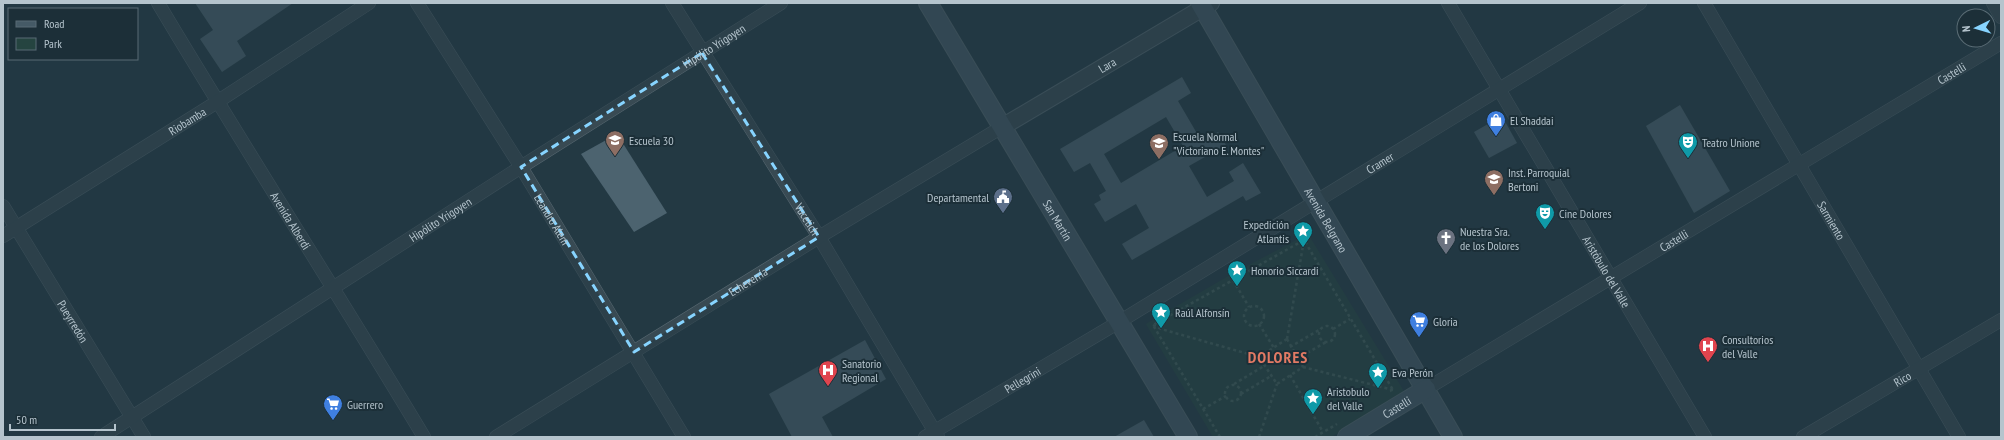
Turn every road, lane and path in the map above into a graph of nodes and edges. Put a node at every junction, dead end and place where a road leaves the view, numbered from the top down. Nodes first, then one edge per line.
1 (158, 3) edge
2 (369, 3) edge
3 (417, 3) edge
4 (672, 3) edge
5 (781, 3) edge
6 (928, 3) edge
7 (1448, 3) edge
8 (1640, 3) edge
9 (1704, 3) edge
10 (1993, 3) edge
11 (1205, 5) edge
12 (2001, 17) edge
13 (2001, 43) edge
14 (702, 53) junction
15 (1499, 89) junction
16 (217, 102) junction
17 (1002, 127) junction
18 (1799, 164) junction
19 (521, 167) junction
20 (1316, 201) junction
21 (3, 206) edge
22 (16, 228) junction
23 (3, 236) edge
24 (818, 237) junction
25 (1304, 240) junction
26 (1610, 278) junction
27 (1233, 280) junction
28 (334, 287) junction
29 (1249, 307) junction
30 (1350, 319) junction
31 (2001, 320) edge
32 (1119, 322) junction
33 (1259, 324) junction
34 (1153, 325) junction
35 (1333, 329) junction
36 (1319, 330) junction
37 (1287, 339) junction
38 (1326, 342) junction
39 (1290, 346) junction
40 (1274, 348) junction
41 (634, 352) junction
42 (1260, 357) junction
43 (1297, 359) junction
44 (1264, 366) junction
45 (1302, 367) junction
46 (1919, 368) junction
47 (1290, 375) junction
48 (1271, 376) junction
49 (1234, 384) junction
50 (1277, 384) junction
51 (1426, 389) junction
52 (1392, 390) junction
53 (1241, 394) junction
54 (1386, 394) dead end
55 (1226, 396) junction
56 (1203, 409) junction
57 (132, 417) junction
58 (1344, 429) edge
59 (1323, 432) junction
60 (933, 435) edge
61 (101, 437) edge
62 (144, 437) edge
63 (424, 437) edge
64 (496, 437) edge
65 (684, 437) edge
66 (1188, 437) edge
67 (1220, 437) edge
68 (1259, 437) edge
69 (1315, 437) edge
70 (1453, 437) edge
71 (1705, 437) edge
72 (1803, 437) edge
73 (1959, 437) edge

1 - 16 street, Avenida Alberdi
2 - 16 street, Riobamba
3 - 19 street, Leandro Alem
4 - 14 street, Vucetich
5 - 14 street, Hipólito Yrigoyen
6 - 17 main road, San Martín
7 - 15 street, Aristóbulo del Valle
8 - 15 street, Cramer
9 - 18 street, Sarmiento
10 - 12 street
11 - 17 street, Lara
11 - 20 main road, Avenida Belgrano
13 - 18 street, Castelli
14 - 19 street, Hipólito Yrigoyen
14 - 24 street, Vucetich
15 - 20 street, Cramer
15 - 26 street, Aristóbulo del Valle
16 - 22 street, Riobamba
16 - 28 street, Avenida Alberdi
17 - 24 street, Echeverría
17 - 32 main road, San Martín
18 - 26 street, Castelli
18 - 46 street, Sarmiento
19 - 28 street, Hipólito Yrigoyen
19 - 41 street, Leandro Alem
20 - 32 street, Cramer
20 - 51 main road, Avenida Belgrano
21 - 22 street, Pueyrredón
22 - 23 street, Riobamba
22 - 57 street, Pueyrredón
24 - 41 street, Echeverría
24 - 60 street, Vucetich
25 - 27 path
25 - 30 path
25 - 37 path
26 - 51 street, Castelli
26 - 71 street, Aristóbulo del Valle
27 - 29 path
27 - 34 path
28 - 57 street, Hipólito Yrigoyen
28 - 63 street, Avenida Alberdi
29 - 33 path
29 - 33 path
30 - 35 path
30 - 52 path
31 - 46 street, Rico
32 - 60 street, Pellegrini
32 - 66 main road, San Martín
33 - 40 path
34 - 42 path
34 - 56 path
35 - 36 path
35 - 38 path
36 - 38 path
36 - 39 path
37 - 39 path
37 - 40 path
38 - 43 path
39 - 43 path
40 - 42 path
41 - 64 street, Echeverría
41 - 65 street, Leandro Alem
42 - 44 path
43 - 45 path
44 - 48 path
44 - 49 path
45 - 47 path
45 - 52 path
46 - 72 street, Rico
46 - 73 street, Sarmiento
47 - 50 path
47 - 59 path
48 - 50 path
48 - 53 path
49 - 53 path
49 - 55 path
50 - 68 path
51 - 58 main road, Castelli
51 - 70 main road, Avenida Belgrano
52 - 54 path
53 - 55 path
55 - 56 path
56 - 67 path
57 - 61 street, Hipólito Yrigoyen
57 - 62 street, Pueyrredón
58 - 59 path
59 - 69 path

